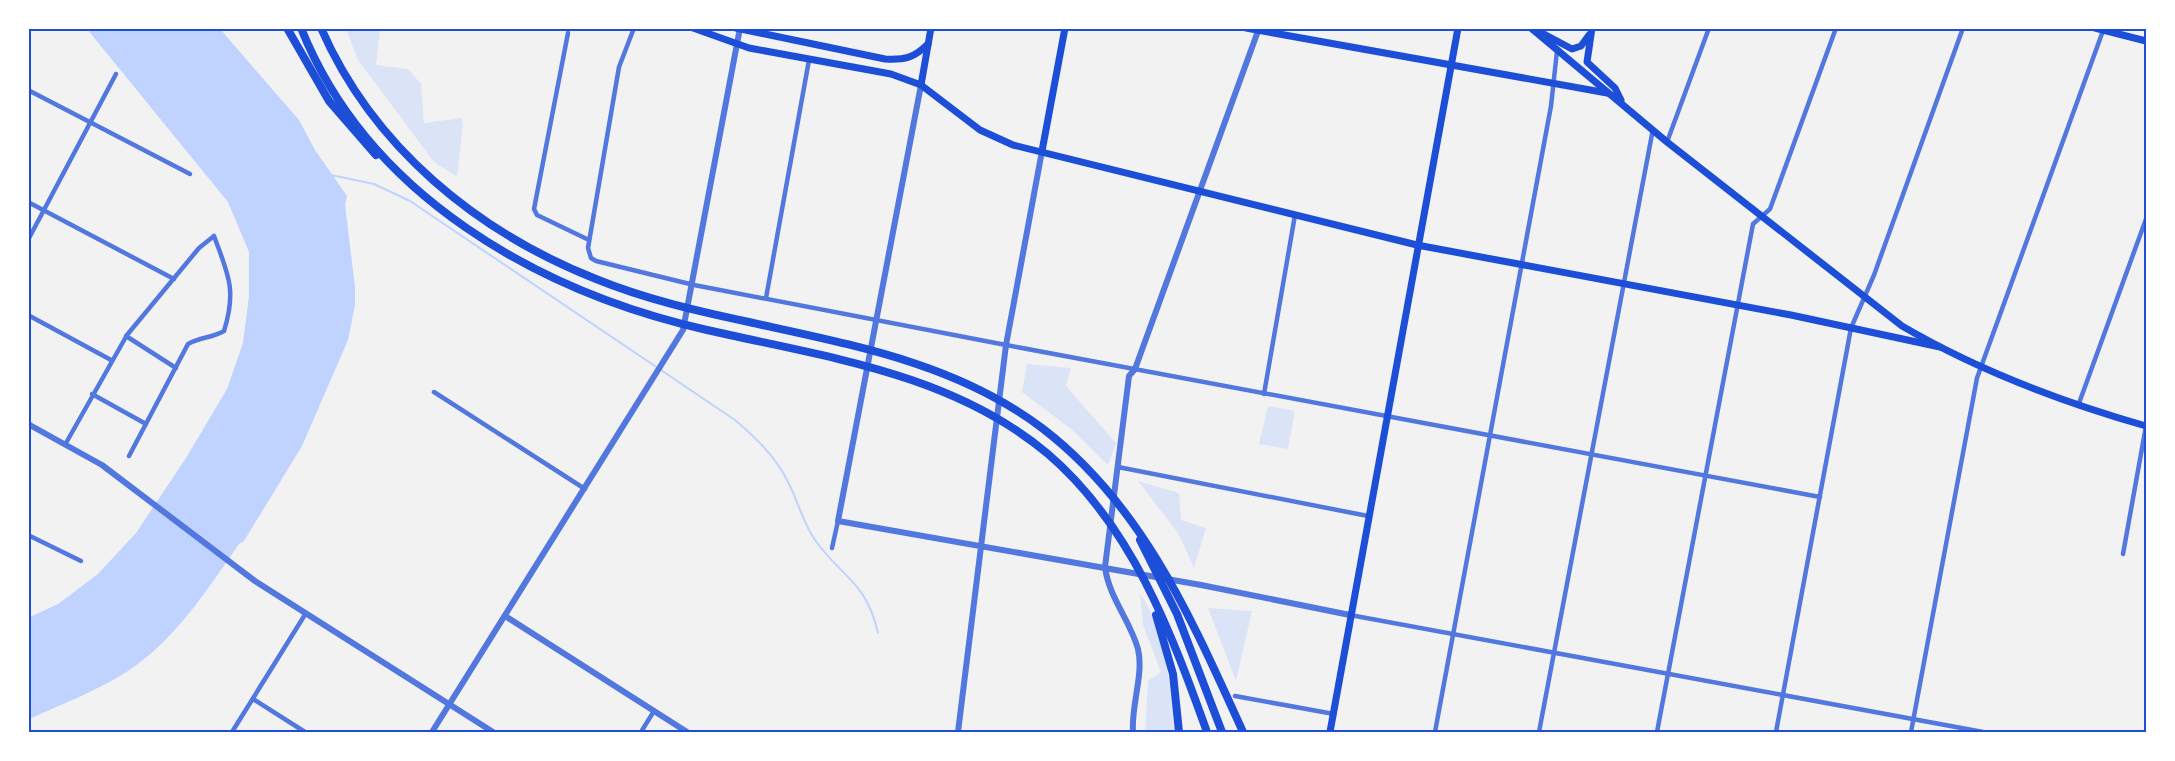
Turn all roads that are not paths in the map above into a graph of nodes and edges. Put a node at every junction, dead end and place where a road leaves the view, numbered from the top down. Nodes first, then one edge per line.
1 (287, 28) edge
2 (301, 28) edge
3 (321, 28) edge
4 (634, 28) edge
5 (693, 28) edge
6 (931, 28) edge
7 (1065, 28) edge
8 (1246, 28) edge
9 (1458, 28) edge
10 (1533, 28) edge
11 (1591, 28) edge
12 (1709, 28) edge
13 (1836, 28) edge
14 (1963, 28) edge
15 (739, 29) edge
16 (2101, 29) edge
17 (1258, 30) edge
18 (568, 33) dead end
19 (2146, 41) edge
20 (928, 44) junction
21 (738, 45) junction
22 (1557, 51) junction
23 (809, 60) junction
24 (1451, 66) junction
25 (116, 74) dead end
26 (921, 85) junction
27 (1554, 85) junction
28 (28, 90) edge
29 (1609, 94) junction
30 (1622, 103) junction
31 (91, 122) junction
32 (1653, 129) junction
33 (1667, 142) junction
34 (1042, 151) junction
35 (190, 174) dead end
36 (413, 186) junction
37 (1199, 191) junction
38 (28, 202) edge
39 (45, 210) junction
40 (1295, 215) junction
41 (1761, 216) junction
42 (2146, 219) edge
43 (28, 240) edge
44 (589, 240) junction
45 (1417, 245) junction
46 (1522, 266) junction
47 (174, 279) junction
48 (694, 285) junction
49 (1624, 285) junction
50 (1864, 296) junction
51 (766, 298) junction
52 (1737, 305) junction
53 (28, 315) edge
54 (877, 319) junction
55 (1851, 328) junction
56 (126, 336) junction
57 (1006, 345) junction
58 (1940, 347) junction
59 (111, 360) junction
60 (1982, 366) junction
61 (176, 368) junction
62 (1135, 369) junction
63 (434, 392) dead end
64 (92, 394) junction
65 (1264, 394) junction
66 (2078, 406) junction
67 (1386, 418) junction
68 (146, 423) junction
69 (28, 424) edge
70 (2146, 426) edge
71 (1491, 437) junction
72 (66, 443) junction
73 (129, 456) dead end
74 (1592, 456) junction
75 (1118, 467) junction
76 (1705, 477) junction
77 (585, 489) junction
78 (1820, 497) junction
79 (1368, 516) junction
80 (838, 521) junction
81 (28, 535) edge
82 (980, 546) junction
83 (832, 548) dead end
84 (2123, 554) dead end
85 (81, 561) dead end
86 (1158, 564) junction
87 (1105, 567) junction
88 (1147, 588) junction
89 (306, 613) junction
90 (1350, 615) junction
91 (505, 616) junction
92 (1454, 634) junction
93 (1553, 653) junction
94 (1668, 674) junction
95 (1783, 694) junction
96 (1235, 696) dead end
97 (253, 699) junction
98 (450, 705) junction
99 (654, 711) junction
100 (1334, 714) junction
101 (1914, 719) junction
102 (232, 732) edge
103 (305, 732) edge
104 (432, 732) edge
105 (494, 732) edge
106 (641, 732) edge
107 (687, 732) edge
108 (958, 732) edge
109 (1133, 732) edge
110 (1179, 732) edge
111 (1207, 732) edge
112 (1222, 732) edge
113 (1243, 732) edge
114 (1330, 732) edge
115 (1435, 732) edge
116 (1539, 732) edge
117 (1658, 732) edge
118 (1776, 732) edge
119 (1911, 732) edge
120 (1983, 732) edge

1 - 36 highway
2 - 36 highway
3 - 86 highway
4 - 44 street
5 - 21 main road
6 - 20 main road
7 - 34 main road
8 - 17 main road
9 - 24 main road
10 - 11 main road
10 - 22 main road
11 - 30 main road
12 - 33 street
13 - 41 street
14 - 50 street
15 - 20 main road
15 - 21 street
16 - 19 main road
16 - 60 street
17 - 24 main road
17 - 37 street
18 - 44 street
20 - 26 main road
21 - 23 main road
21 - 48 street
22 - 27 street
22 - 29 main road
23 - 26 main road
23 - 51 street
24 - 27 main road
24 - 45 main road
25 - 31 street
26 - 34 main road
26 - 54 street
27 - 29 main road
27 - 46 street
28 - 31 street
29 - 30 main road
30 - 32 main road
31 - 35 street
31 - 39 street
32 - 33 main road
32 - 49 street
33 - 41 main road
34 - 37 main road
34 - 57 street
36 - 88 highway
37 - 40 main road
37 - 62 street
38 - 39 street
39 - 43 street
39 - 47 street
40 - 45 main road
40 - 65 street
41 - 50 main road
41 - 52 street
42 - 66 street
44 - 48 street
45 - 46 main road
45 - 67 main road
46 - 49 main road
46 - 71 street
47 - 56 street
47 - 61 street
48 - 51 street
48 - 77 street
49 - 52 main road
49 - 74 street
50 - 55 street
50 - 58 main road
51 - 54 street
52 - 55 main road
52 - 76 street
53 - 59 street
54 - 57 street
54 - 80 street
55 - 58 main road
55 - 78 street
56 - 59 street
56 - 61 street
57 - 62 street
57 - 82 street
58 - 60 main road
59 - 64 street
60 - 66 main road
60 - 101 street
61 - 68 street
62 - 65 street
62 - 75 street
63 - 77 street
64 - 68 street
64 - 72 street
65 - 67 street
66 - 70 main road
67 - 71 street
67 - 79 main road
68 - 73 street
69 - 72 street
70 - 84 street
71 - 74 street
71 - 92 street
72 - 89 street
74 - 76 street
74 - 93 street
75 - 79 street
75 - 87 street
76 - 78 street
76 - 94 street
77 - 91 street
78 - 95 street
79 - 90 main road
80 - 82 street
80 - 83 street
81 - 85 street
82 - 87 street
82 - 108 street
86 - 112 highway
86 - 113 highway
87 - 90 street
87 - 109 street
88 - 110 highway
88 - 111 highway
89 - 97 street
89 - 98 street
90 - 92 street
90 - 100 main road
91 - 98 street
91 - 99 street
92 - 93 street
92 - 115 street
93 - 94 street
93 - 116 street
94 - 95 street
94 - 117 street
95 - 101 street
95 - 118 street
96 - 100 street
97 - 102 street
97 - 103 street
98 - 104 street
98 - 105 street
99 - 106 street
99 - 107 street
100 - 114 main road
101 - 119 street
101 - 120 street

